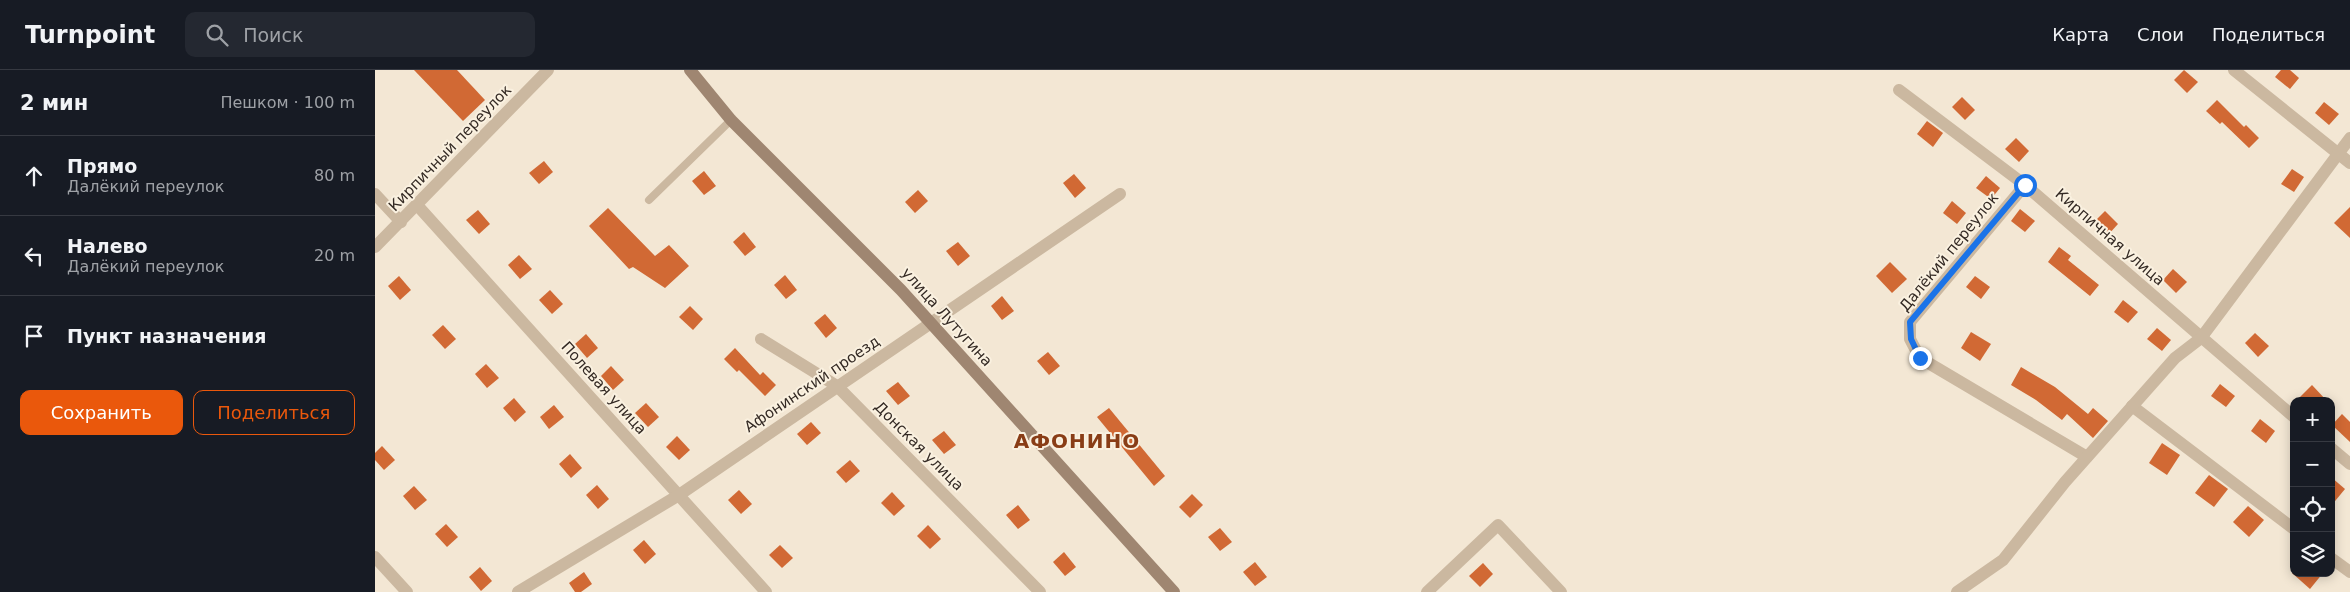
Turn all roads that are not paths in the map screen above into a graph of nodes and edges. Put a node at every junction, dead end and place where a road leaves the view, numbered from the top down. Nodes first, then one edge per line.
1 (548, 70) edge
2 (690, 70) edge
3 (2234, 70) edge
4 (1899, 90) dead end
5 (731, 120) junction
6 (2350, 138) edge
7 (2338, 153) junction
8 (2350, 163) edge
9 (2025, 185) junction
10 (375, 194) edge
11 (1120, 194) dead end
12 (649, 200) dead end
13 (417, 206) junction
14 (401, 222) junction
15 (375, 247) edge
16 (930, 323) junction
17 (2201, 338) junction
18 (761, 339) dead end
19 (837, 386) junction
20 (2132, 406) junction
21 (2290, 414) edge
22 (2335, 451) edge
23 (2087, 457) junction
24 (2350, 464) edge
25 (679, 495) junction
26 (2290, 526) edge
27 (375, 556) edge
28 (2335, 561) edge
29 (2350, 572) edge
30 (407, 592) edge
31 (518, 592) edge
32 (767, 592) edge
33 (1040, 592) edge
34 (1174, 592) edge
35 (1427, 592) edge
36 (1561, 592) edge
37 (1957, 592) edge

1 - 13 street, Кирпичный переулок
2 - 5 main road, улица Лутугина
3 - 7 street
4 - 9 street, Кирпичная улица
5 - 12 lane
5 - 16 main road, улица Лутугина
6 - 7 street
7 - 8 street
7 - 17 street
9 - 17 street, Кирпичная улица
9 - 23 street, Далёкий переулок
10 - 14 street
11 - 16 street, Афонинский проезд
13 - 14 street, Кирпичный переулок
13 - 25 street, Полевая улица
14 - 15 street, Кирпичный переулок
16 - 19 street, Афонинский проезд
16 - 34 main road, улица Лутугина
17 - 20 street
17 - 21 street, Кирпичная улица
18 - 19 street, Донская улица
19 - 25 street, Афонинский проезд
19 - 33 street, Донская улица
20 - 23 street
20 - 26 street
22 - 24 street
23 - 37 street
25 - 31 street, Афонинский проезд
25 - 32 street, Полевая улица
27 - 30 street
28 - 29 street
35 - 36 street

